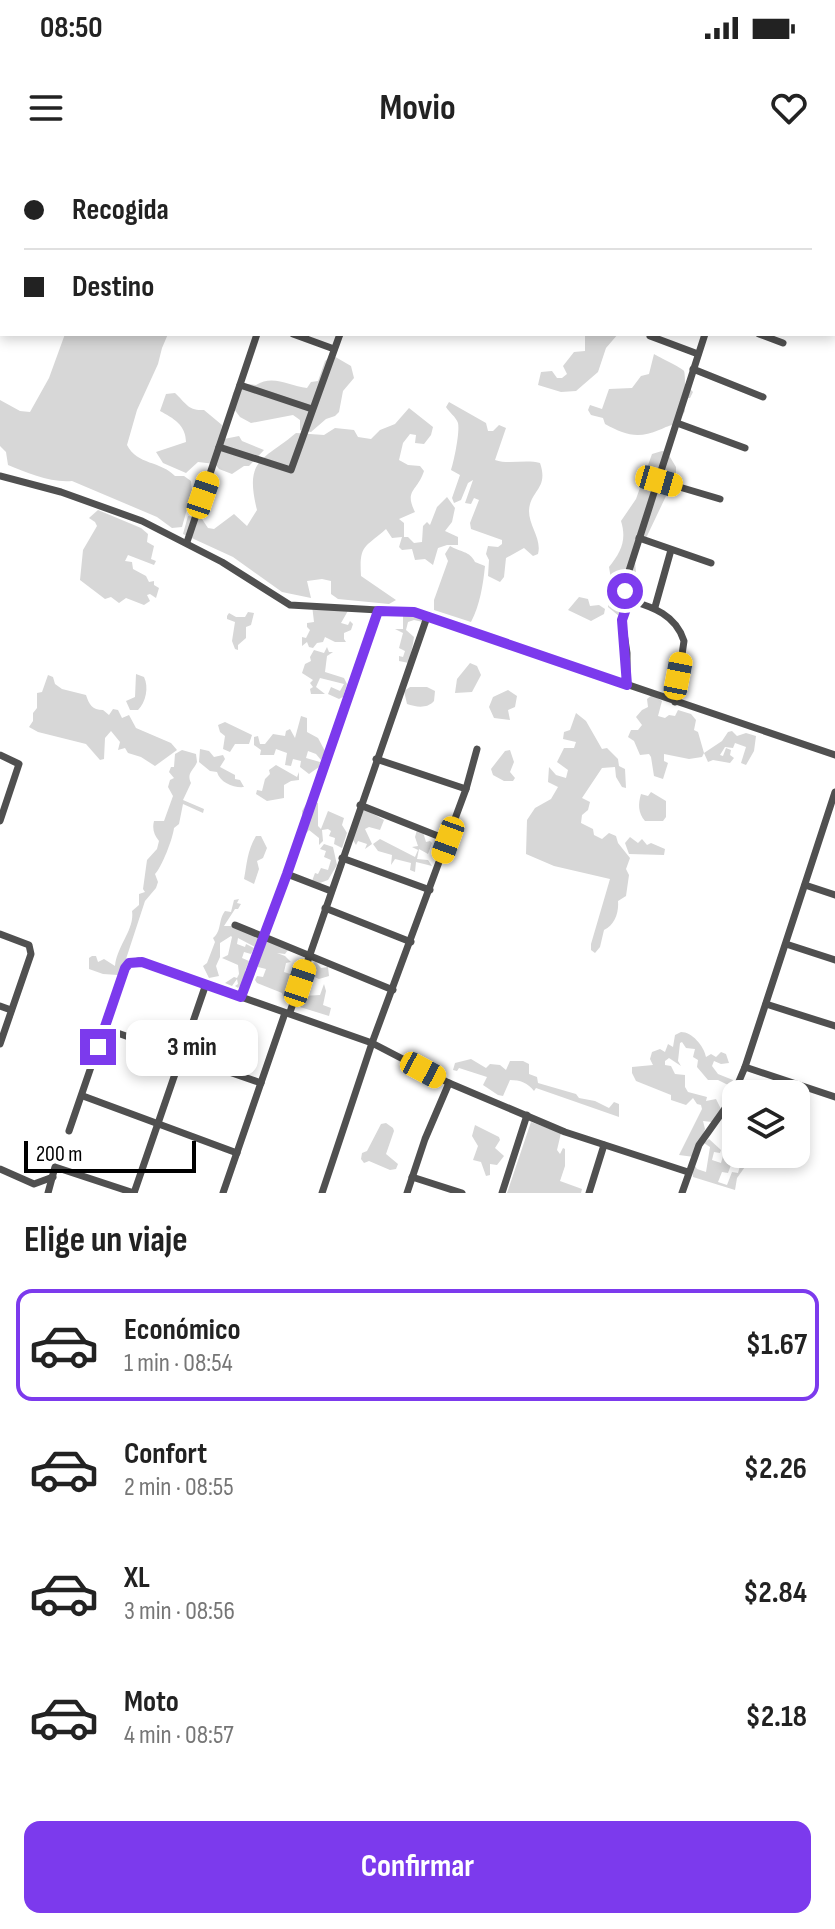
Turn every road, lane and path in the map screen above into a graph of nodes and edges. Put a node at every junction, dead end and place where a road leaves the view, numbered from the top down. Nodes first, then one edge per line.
1 (256, 336) edge
2 (298, 336) edge
3 (339, 336) edge
4 (650, 336) edge
5 (704, 336) edge
6 (764, 336) edge
7 (783, 343) dead end
8 (334, 349) junction
9 (698, 354) junction
10 (693, 369) junction
11 (240, 385) junction
12 (763, 397) dead end
13 (312, 409) junction
14 (677, 423) junction
15 (219, 447) junction
16 (745, 448) dead end
17 (0, 476) edge
18 (659, 481) junction
19 (720, 499) dead end
20 (639, 538) junction
21 (187, 542) junction
22 (671, 550) junction
23 (711, 563) dead end
24 (629, 600) junction
25 (655, 607) junction
26 (378, 611) junction
27 (427, 617) junction
28 (627, 685) junction
29 (675, 702) junction
30 (477, 749) dead end
31 (0, 755) edge
32 (835, 755) edge
33 (376, 759) junction
34 (466, 789) junction
35 (835, 792) edge
36 (360, 805) junction
37 (0, 821) edge
38 (823, 824) junction
39 (835, 828) edge
40 (448, 840) junction
41 (342, 858) junction
42 (287, 874) junction
43 (805, 885) junction
44 (430, 890) junction
45 (331, 891) junction
46 (835, 895) edge
47 (325, 908) junction
48 (235, 925) dead end
49 (0, 934) edge
50 (264, 935) junction
51 (411, 942) junction
52 (786, 944) junction
53 (309, 954) junction
54 (835, 960) edge
55 (206, 984) junction
56 (393, 990) junction
57 (241, 997) junction
58 (766, 1004) junction
59 (0, 1006) edge
60 (11, 1010) junction
61 (288, 1013) junction
62 (835, 1026) edge
63 (103, 1028) junction
64 (372, 1043) junction
65 (0, 1044) edge
66 (181, 1056) junction
67 (745, 1067) junction
68 (261, 1083) junction
69 (449, 1083) junction
70 (83, 1096) junction
71 (835, 1097) edge
72 (527, 1115) junction
73 (158, 1124) junction
74 (69, 1131) dead end
75 (604, 1145) junction
76 (237, 1153) junction
77 (0, 1169) edge
78 (688, 1172) junction
79 (53, 1177) junction
80 (412, 1177) junction
81 (34, 1184) junction
82 (47, 1193) edge
83 (134, 1193) edge
84 (223, 1193) edge
85 (322, 1193) edge
86 (407, 1193) edge
87 (462, 1193) edge
88 (502, 1193) edge
89 (589, 1193) edge
90 (682, 1193) edge

1 - 11 street
2 - 8 street
3 - 8 street
4 - 9 street
5 - 9 street
6 - 7 street
8 - 13 street
9 - 10 street
10 - 12 street
10 - 14 street
11 - 13 street
11 - 15 street
13 - 15 street
14 - 16 street
14 - 18 street
15 - 21 street
17 - 21 street
18 - 19 street
18 - 20 street
20 - 22 street
20 - 24 street
21 - 26 street
22 - 23 street
22 - 25 street
24 - 25 street
24 - 28 street
25 - 29 street
26 - 27 street
26 - 42 street
27 - 28 street
27 - 33 street
28 - 29 street
29 - 32 street
30 - 34 street
31 - 37 street
33 - 34 street
33 - 36 street
34 - 40 street
35 - 38 street
36 - 40 street
36 - 41 street
38 - 39 street
38 - 43 street
40 - 44 street
41 - 44 street
41 - 45 street
42 - 45 street
42 - 50 street
43 - 46 street
43 - 52 street
44 - 51 street
45 - 47 street
47 - 51 street
47 - 53 street
48 - 50 street
49 - 60 street
50 - 53 street
50 - 57 street
51 - 56 street
52 - 54 street
52 - 58 street
53 - 56 street
53 - 61 street
55 - 57 street
55 - 63 street
55 - 66 street
56 - 64 street
57 - 61 street
58 - 62 street
58 - 67 street
59 - 60 street
60 - 65 street
61 - 64 street
61 - 68 street
63 - 66 street
63 - 70 street
64 - 69 street
64 - 85 street
66 - 68 street
66 - 73 street
67 - 71 street
67 - 78 street
68 - 76 street
69 - 72 street
69 - 80 street
70 - 73 street
70 - 74 street
72 - 75 street
72 - 88 street
73 - 76 street
73 - 83 street
75 - 78 street
75 - 89 street
76 - 84 street
77 - 81 street
78 - 90 street
79 - 81 street
79 - 82 street
79 - 83 street
80 - 86 street
80 - 87 street
81 - 82 street

